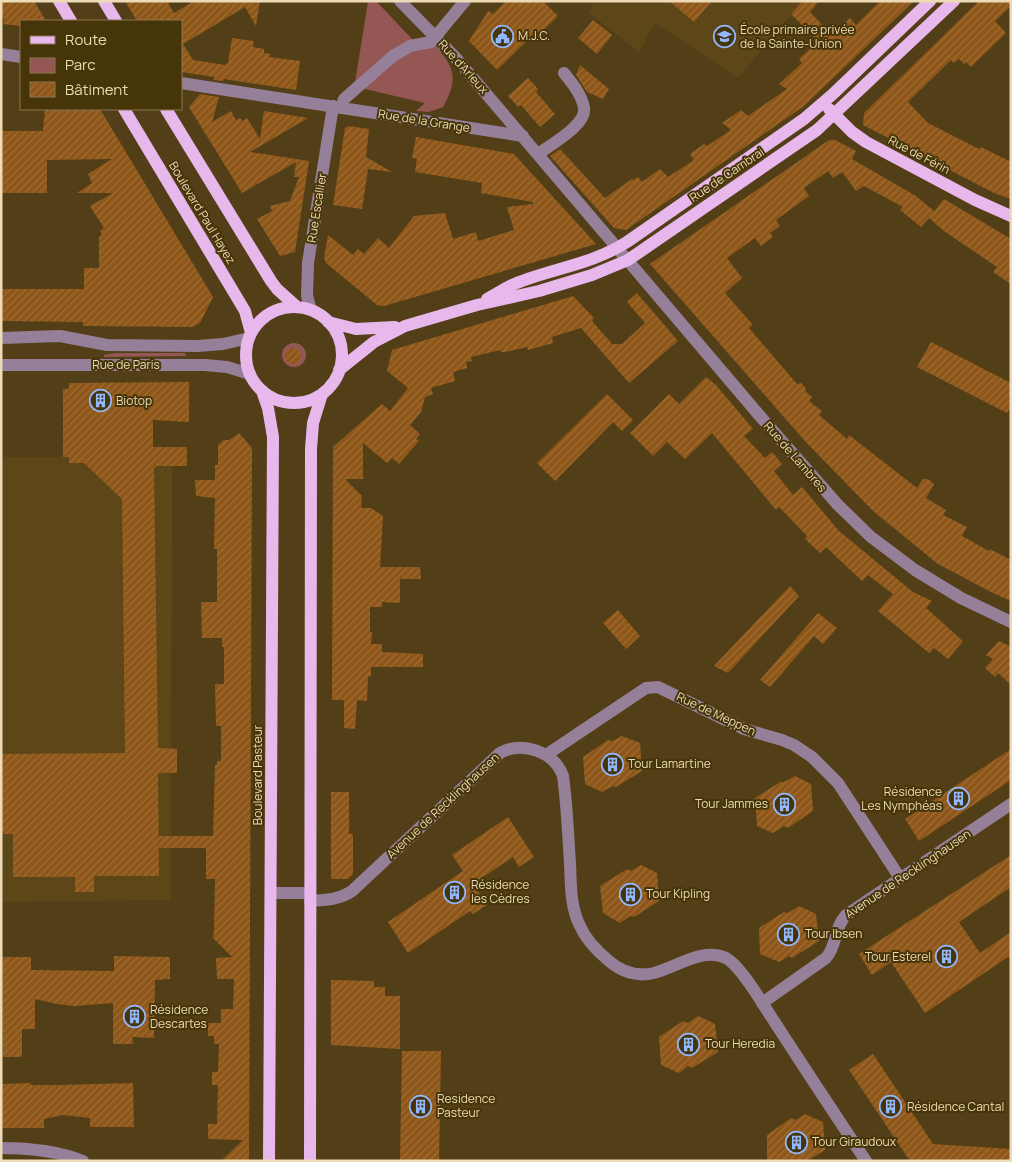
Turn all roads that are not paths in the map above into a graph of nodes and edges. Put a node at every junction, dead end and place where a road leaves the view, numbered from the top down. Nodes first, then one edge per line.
1 (59, 1) edge
2 (104, 1) edge
3 (400, 1) edge
4 (466, 1) edge
5 (930, 1) edge
6 (954, 1) edge
7 (70, 20) edge
8 (115, 20) edge
9 (436, 36) junction
10 (1, 54) edge
11 (20, 57) edge
12 (564, 73) dead end
13 (182, 83) edge
14 (824, 102) junction
15 (337, 107) junction
16 (125, 110) edge
17 (167, 110) edge
18 (834, 114) junction
19 (522, 136) junction
20 (538, 154) junction
21 (1011, 216) edge
22 (618, 248) junction
23 (628, 260) junction
24 (477, 305) junction
25 (297, 308) junction
26 (311, 310) junction
27 (328, 322) junction
28 (405, 326) junction
29 (250, 336) junction
30 (1, 338) edge
31 (1, 365) edge
32 (339, 370) junction
33 (250, 374) junction
34 (262, 391) junction
35 (322, 394) junction
36 (1011, 622) edge
37 (546, 755) junction
38 (1011, 804) edge
39 (900, 878) junction
40 (271, 893) junction
41 (310, 897) junction
42 (762, 1003) junction
43 (1, 1148) edge
44 (84, 1161) edge
45 (269, 1161) edge
46 (310, 1161) edge
47 (866, 1161) edge

1 - 7 main road
2 - 8 main road
3 - 9 street, Rue d'Arleux
4 - 9 street
5 - 14 main road, Rue de Cambrai
6 - 18 main road, Rue de Cambrai
9 - 15 street
9 - 19 street, Rue d'Arleux
10 - 11 street
12 - 20 street
13 - 15 street, Rue de la Grange
14 - 18 main road, Rue de Férin
14 - 22 main road, Rue de Cambrai
15 - 19 street, Rue de la Grange
15 - 26 street, Rue Escallier
16 - 29 main road, Boulevard Paul Hayez
17 - 25 main road, Boulevard Paul Hayez
18 - 21 main road, Rue de Férin
18 - 23 main road, Rue de Cambrai
19 - 20 street
20 - 22 street
22 - 23 street, Rue de Lambres
22 - 24 main road, Rue de Cambrai
23 - 24 main road, Rue de Cambrai
23 - 36 street, Rue de Lambres
24 - 28 main road, Rue de Cambrai
25 - 26 main road
25 - 29 main road
26 - 27 main road
27 - 28 main road, Rue de Cambrai
27 - 32 main road
28 - 32 main road, Rue de Cambrai
29 - 30 street, Rue de Paris
29 - 33 main road
31 - 33 street, Rue de Paris
32 - 35 main road
33 - 34 main road
34 - 35 main road
34 - 40 main road, Boulevard Pasteur
35 - 41 main road
37 - 39 street, Rue de Meppen
37 - 41 street, Avenue de Recklinghausen
37 - 42 street
38 - 39 street, Avenue de Recklinghausen
39 - 42 street, Avenue de Recklinghausen
40 - 41 street, Avenue de Recklinghausen
40 - 45 main road, Boulevard Pasteur
41 - 46 main road
42 - 47 street
43 - 44 street

